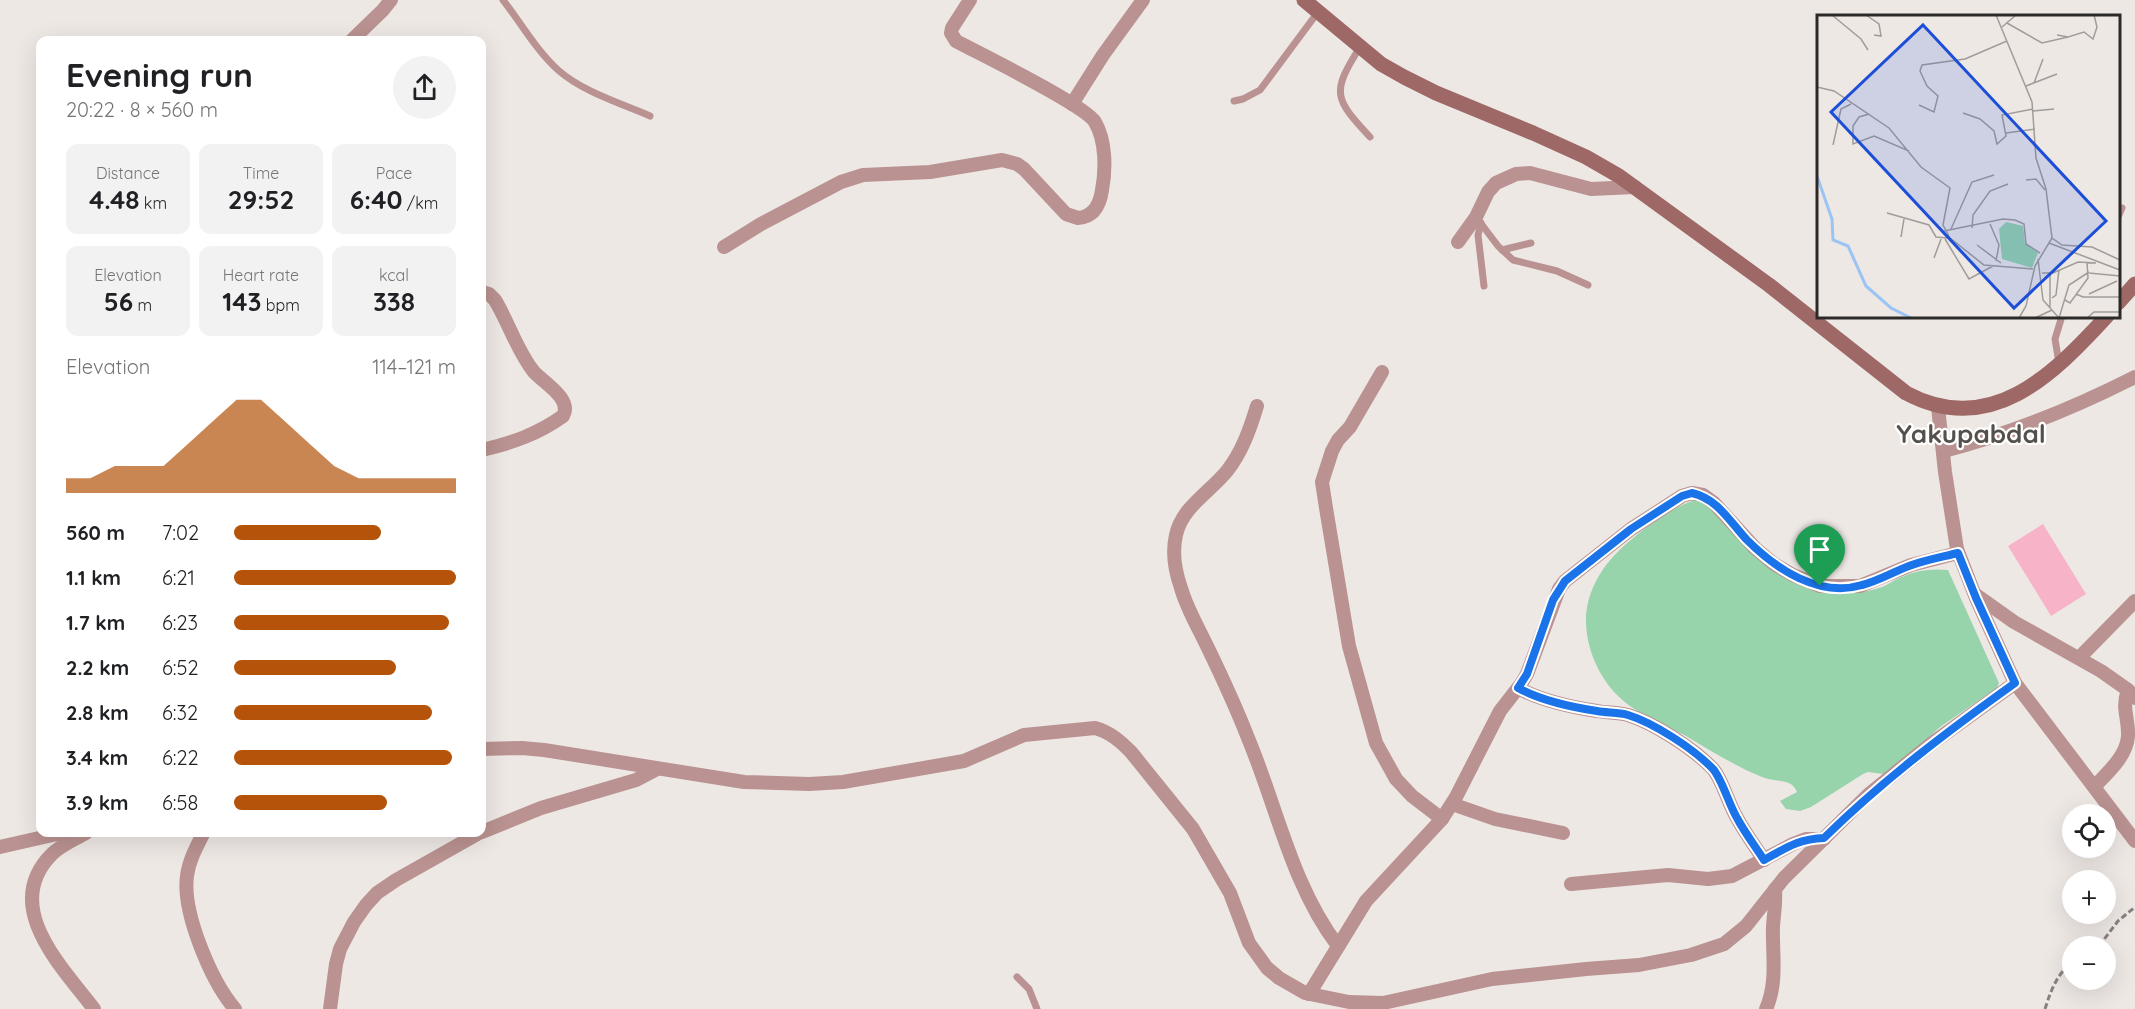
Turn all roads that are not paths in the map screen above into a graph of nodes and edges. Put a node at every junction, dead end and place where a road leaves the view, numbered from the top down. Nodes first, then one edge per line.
1 (391, 0) edge
2 (503, 0) edge
3 (970, 0) edge
4 (1143, 0) edge
5 (1304, 0) edge
6 (1318, 12) junction
7 (356, 36) edge
8 (1360, 46) junction
9 (1234, 101) dead end
10 (1072, 104) junction
11 (650, 116) dead end
12 (1370, 137) dead end
13 (1635, 188) junction
14 (2122, 208) dead end
15 (2120, 212) edge
16 (1478, 220) junction
17 (1458, 242) dead end
18 (1531, 243) dead end
19 (724, 247) dead end
20 (1502, 250) junction
21 (2135, 284) edge
22 (1588, 285) dead end
23 (1484, 286) dead end
24 (486, 293) edge
25 (2120, 301) edge
26 (2061, 318) edge
27 (2105, 318) edge
28 (2059, 364) junction
29 (1382, 372) dead end
30 (2135, 377) edge
31 (1257, 406) dead end
32 (1938, 407) junction
33 (486, 449) edge
34 (1944, 452) junction
35 (1958, 553) junction
36 (1974, 593) junction
37 (2133, 609) edge
38 (2080, 657) junction
39 (2015, 683) junction
40 (1518, 688) junction
41 (2131, 694) edge
42 (486, 749) edge
43 (657, 769) junction
44 (2095, 786) junction
45 (1452, 804) junction
46 (1442, 819) junction
47 (486, 830) edge
48 (1563, 832) dead end
49 (45, 837) edge
50 (79, 837) edge
51 (202, 837) edge
52 (472, 837) edge
53 (1824, 838) junction
54 (2135, 841) edge
55 (0, 848) edge
56 (1764, 860) junction
57 (1571, 884) dead end
58 (1775, 889) junction
59 (1338, 946) junction
60 (1017, 976) dead end
61 (1309, 994) junction
62 (1372, 1006) edge
63 (94, 1009) edge
64 (235, 1009) edge
65 (330, 1009) edge
66 (1037, 1009) edge
67 (1766, 1009) edge

1 - 7 street
2 - 11 lane
3 - 10 street
4 - 10 street
5 - 6 street
6 - 8 street
6 - 9 lane
8 - 12 lane
8 - 13 street
10 - 19 street
13 - 16 street
13 - 32 street
14 - 15 lane
16 - 17 street
16 - 20 lane
16 - 23 lane
18 - 20 lane
20 - 22 lane
21 - 25 street
24 - 33 street
26 - 28 lane
27 - 28 street
28 - 32 street
29 - 46 street
30 - 34 street
31 - 59 street
32 - 34 street
34 - 35 street
35 - 36 street
35 - 40 street
36 - 38 street
36 - 39 street
37 - 38 street
38 - 41 street
39 - 44 street
39 - 53 street
40 - 45 street
40 - 56 street
41 - 44 street
42 - 43 street
43 - 47 street
43 - 61 street
44 - 54 street
45 - 46 street
45 - 48 street
46 - 59 street
49 - 55 street
50 - 63 street
51 - 64 street
52 - 65 street
53 - 56 street
53 - 58 street
56 - 57 street
58 - 62 street
58 - 67 street
59 - 61 street
60 - 66 lane
61 - 62 street

